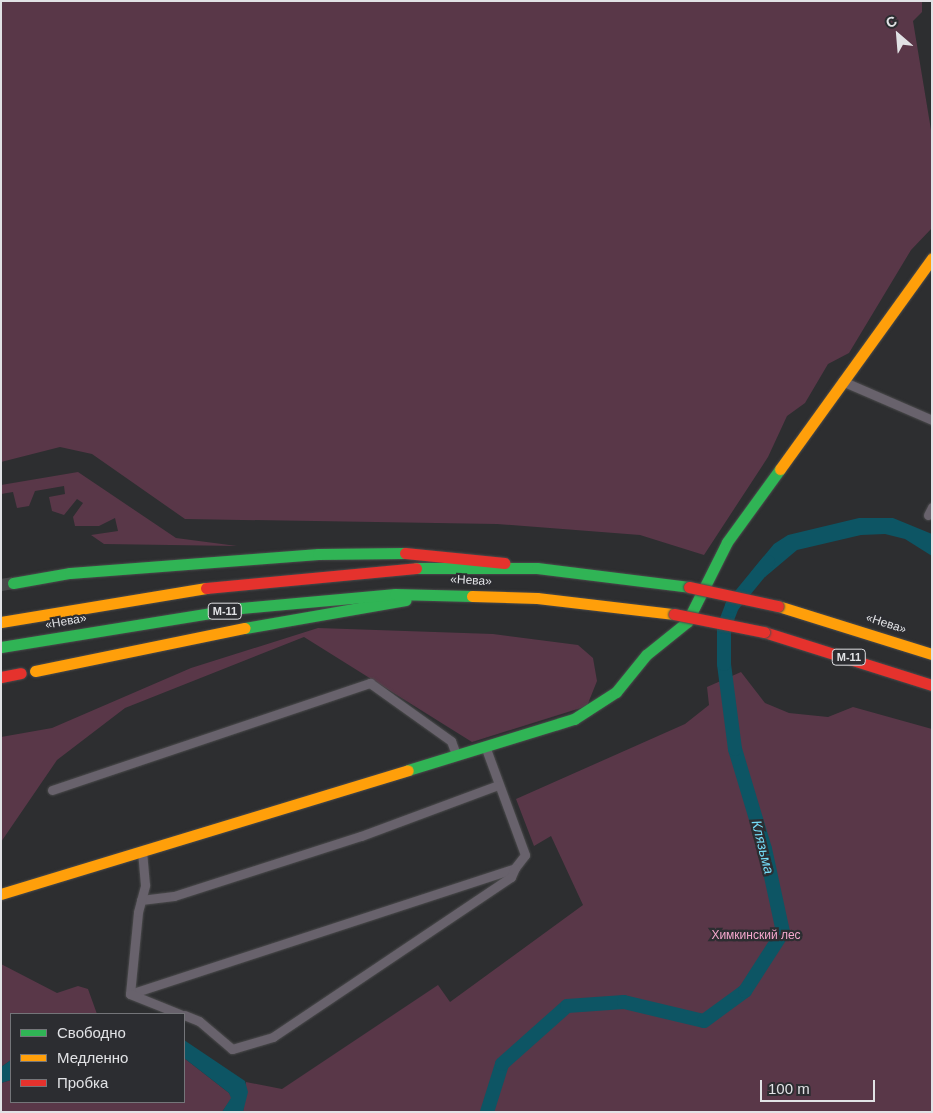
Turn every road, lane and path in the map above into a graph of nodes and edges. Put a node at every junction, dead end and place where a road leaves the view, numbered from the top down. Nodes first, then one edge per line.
1 (932, 258) edge
2 (842, 381) junction
3 (932, 420) edge
4 (537, 568) junction
5 (13, 583) tunnel mouth
6 (450, 594) junction
7 (1, 622) edge
8 (1, 647) edge
9 (932, 654) edge
10 (35, 671) dead end
11 (21, 673) dead end
12 (1, 677) edge
13 (932, 685) edge
14 (485, 746) junction
15 (456, 754) junction
16 (498, 784) junction
17 (52, 790) dead end
18 (142, 853) junction
19 (515, 868) junction
20 (1, 894) edge
21 (141, 900) junction
22 (130, 994) junction
23 (177, 1013) edge
24 (185, 1016) edge

1 - 2 main road
2 - 3 street
2 - 14 main road
4 - 5 main road, М-11
4 - 7 main road, «Нева» / М-11
4 - 9 main road, «Нева» / М-11, bridge
6 - 8 main road, «Нева» / М-11
6 - 10 main road, М-11
6 - 13 main road, «Нева» / М-11, bridge
11 - 12 main road
14 - 15 main road
14 - 16 street
15 - 17 street
15 - 18 main road
16 - 19 street
16 - 21 street
18 - 20 main road
18 - 21 street
19 - 22 street
19 - 24 street
21 - 22 street
22 - 23 street

